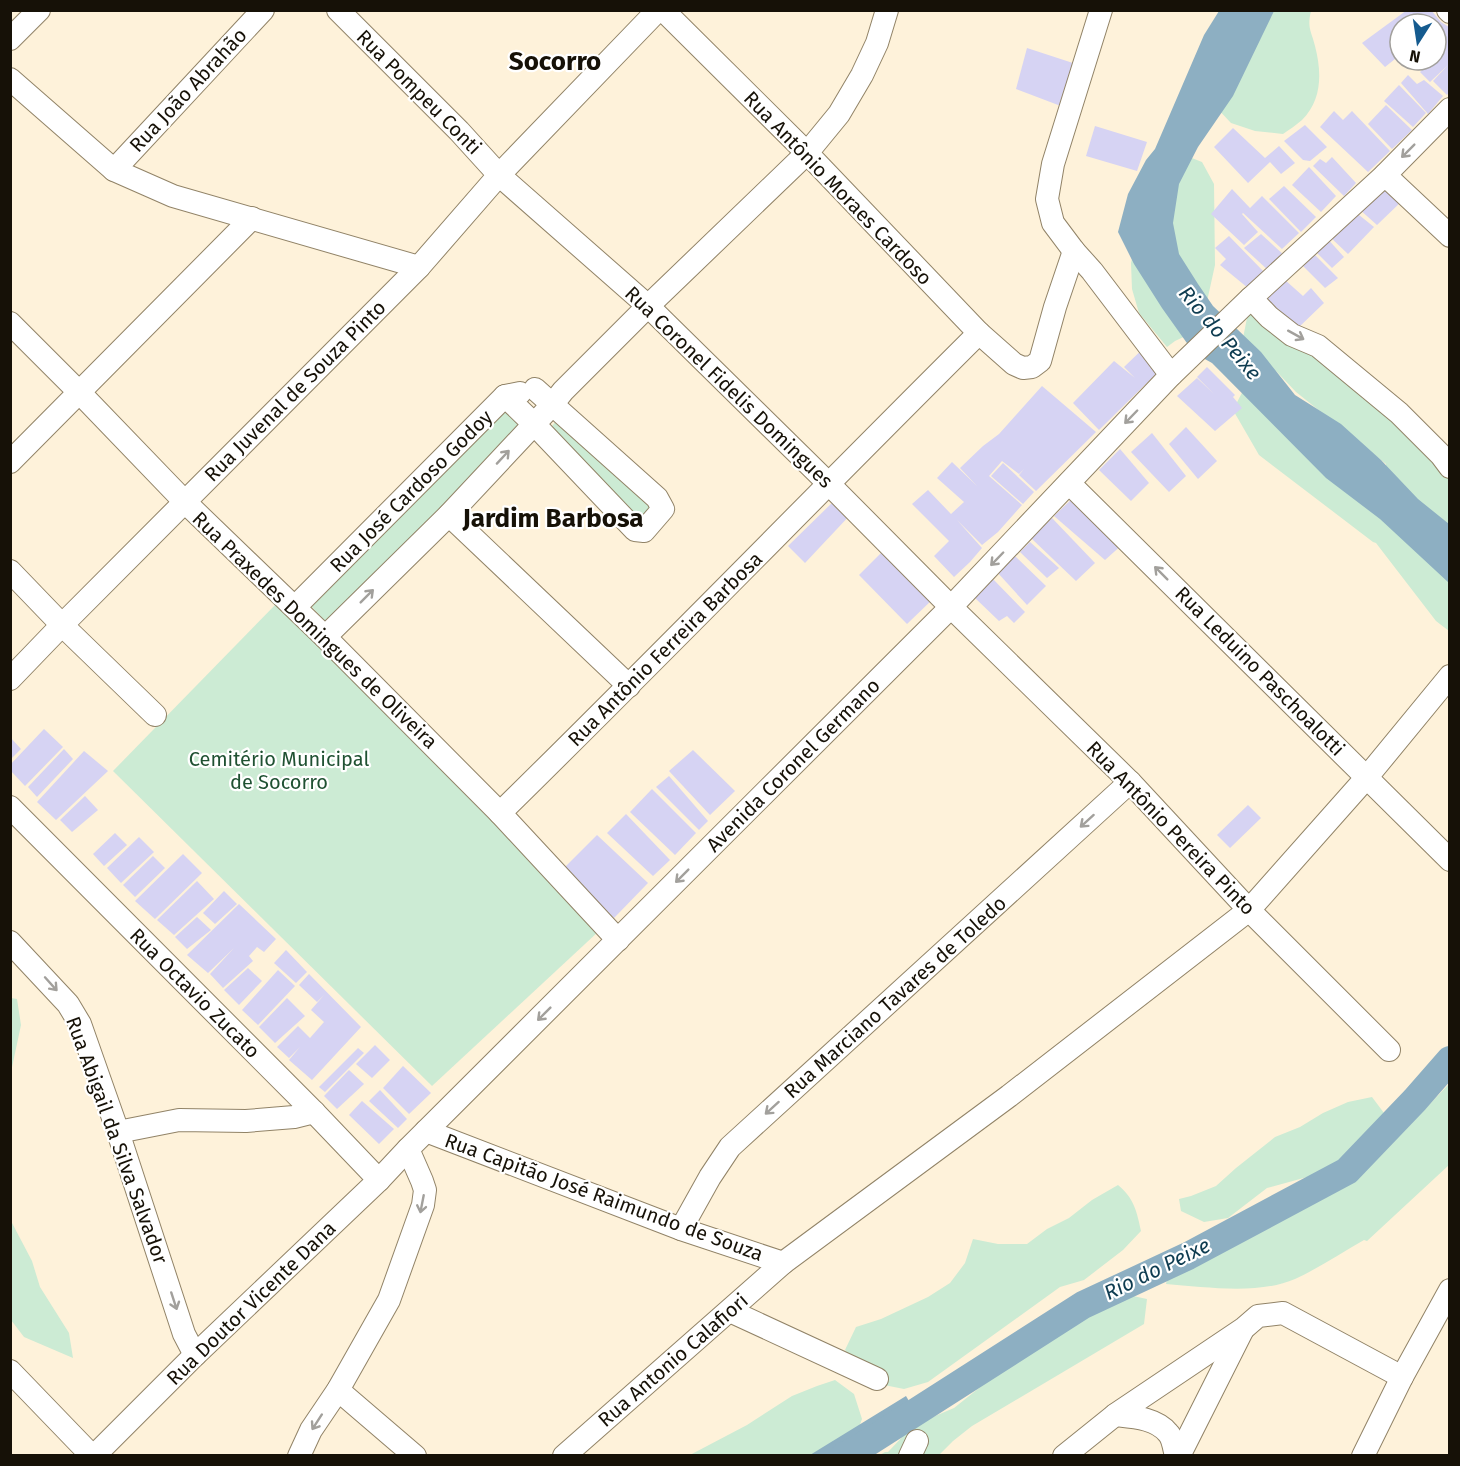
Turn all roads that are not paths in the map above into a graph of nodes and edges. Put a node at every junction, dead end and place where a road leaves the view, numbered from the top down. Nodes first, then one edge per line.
1 (39, 10) edge
2 (263, 10) edge
3 (338, 10) edge
4 (658, 10) edge
5 (663, 10) edge
6 (887, 10) edge
7 (1101, 10) edge
8 (10, 39) edge
9 (10, 79) edge
10 (1449, 109) edge
11 (807, 153) junction
12 (114, 170) junction
13 (499, 175) junction
14 (1385, 175) junction
15 (252, 218) junction
16 (1449, 236) edge
17 (1074, 251) junction
18 (419, 267) junction
19 (1248, 301) junction
20 (648, 306) junction
21 (10, 323) edge
22 (979, 333) junction
23 (1176, 371) junction
24 (80, 393) junction
25 (505, 396) junction
26 (557, 398) junction
27 (534, 424) junction
28 (10, 462) edge
29 (1449, 467) edge
30 (828, 483) junction
31 (1069, 483) junction
32 (185, 502) junction
33 (449, 515) junction
34 (10, 571) edge
35 (951, 607) junction
36 (295, 608) junction
37 (62, 625) junction
38 (325, 637) junction
39 (1449, 676) edge
40 (10, 679) edge
41 (629, 686) junction
42 (155, 716) dead end
43 (1367, 777) junction
44 (1130, 782) junction
45 (10, 807) edge
46 (500, 813) junction
47 (1449, 860) edge
48 (1249, 910) junction
49 (618, 940) junction
50 (10, 942) edge
51 (1389, 1050) dead end
52 (314, 1112) junction
53 (426, 1131) junction
54 (118, 1132) junction
55 (408, 1149) junction
56 (379, 1180) junction
57 (681, 1229) junction
58 (783, 1263) junction
59 (1449, 1290) edge
60 (730, 1311) junction
61 (1243, 1329) junction
62 (195, 1356) junction
63 (10, 1371) edge
64 (1402, 1377) junction
65 (877, 1379) dead end
66 (338, 1390) junction
67 (1115, 1416) junction
68 (93, 1455) edge
69 (299, 1455) edge
70 (415, 1455) edge
71 (564, 1455) edge
72 (1064, 1455) edge
73 (1177, 1455) edge
74 (1364, 1455) edge

1 - 8 street
2 - 12 street, Rua João Abrahão
3 - 13 street, Rua Pompeu Conti
4 - 13 street, Rua Juvenal de Souza Pinto
5 - 11 street, Rua Antônio Moraes Cardoso
6 - 11 street, Rua José Cardoso Godoy
7 - 17 street
9 - 12 street
10 -> 14 street, Avenida Coronel Germano
11 - 20 street, Rua José Cardoso Godoy
11 - 22 street, Rua Antônio Moraes Cardoso
12 - 15 street
13 - 18 street, Rua Juvenal de Souza Pinto
13 - 20 street, Rua Coronel Fidelis Domingues
14 - 16 street
14 - 19 street, Avenida Coronel Germano
15 - 18 street
15 - 24 street
17 - 22 street, Rua Antônio Moraes Cardoso
17 - 23 street
18 - 32 street, Rua Juvenal de Souza Pinto
19 - 23 street, Avenida Coronel Germano
19 -> 29 street
20 - 26 street, Rua José Cardoso Godoy
20 - 30 street, Rua Coronel Fidelis Domingues
21 - 24 street, Rua Praxedes Domingues de Oliveira
22 - 30 street, Rua Antônio Ferreira Barbosa
23 -> 31 street, Avenida Coronel Germano
24 - 28 street
24 - 32 street, Rua Praxedes Domingues de Oliveira
25 - 26 street, Rua José Cardoso Godoy
25 - 27 street
25 - 36 street, Rua José Cardoso Godoy
26 - 27 street, Rua José Cardoso Godoy
26 - 27 street
33 -> 27 street, Rua José Cardoso Godoy
30 - 35 street, Rua Coronel Fidelis Domingues
30 - 41 street, Rua Antônio Ferreira Barbosa
31 -> 35 street, Avenida Coronel Germano
43 -> 31 street, Rua Leduino Paschoalotti
32 - 36 street, Rua Praxedes Domingues de Oliveira
32 - 37 street, Rua Juvenal de Souza Pinto
38 -> 33 street, Rua José Cardoso Godoy
33 - 41 street
34 - 37 street
35 - 44 street, Rua Antônio Pereira Pinto
35 -> 49 street, Avenida Coronel Germano
36 - 38 street, Rua Praxedes Domingues de Oliveira
37 - 40 street, Rua Juvenal de Souza Pinto
37 - 42 street
38 - 46 street, Rua Praxedes Domingues de Oliveira
39 - 43 street, Rua Antonio Calafiori
41 - 46 street, Rua Antônio Ferreira Barbosa
43 - 47 street, Rua Leduino Paschoalotti
43 - 48 street, Rua Antonio Calafiori
44 - 48 street, Rua Antônio Pereira Pinto
44 -> 57 street, Rua Marciano Tavares de Toledo
45 - 52 street, Rua Octavio Zucato
46 - 49 street, Rua Praxedes Domingues de Oliveira
48 - 51 street, Rua Antônio Pereira Pinto
48 - 58 street, Rua Antonio Calafiori
49 -> 53 street, Avenida Coronel Germano
50 -> 54 street, Rua Abigail da Silva Salvador
52 - 54 street
52 - 56 street, Rua Octavio Zucato
53 - 55 street, Avenida Coronel Germano
53 - 57 street, Rua Capitão José Raimundo de Souza
54 -> 62 street, Rua Abigail da Silva Salvador
55 - 56 street, Rua Doutor Vicente Dana
55 -> 66 street
56 - 62 street, Rua Doutor Vicente Dana
57 - 58 street, Rua Capitão José Raimundo de Souza
58 - 60 street, Rua Antonio Calafiori
59 - 64 street
60 - 65 street
60 - 71 street, Rua Antonio Calafiori
61 - 64 street
61 - 67 street
61 - 73 street
62 - 68 street, Rua Doutor Vicente Dana
63 - 68 street
64 - 74 street
66 -> 69 street
66 - 70 street
67 - 72 street
67 - 73 street

